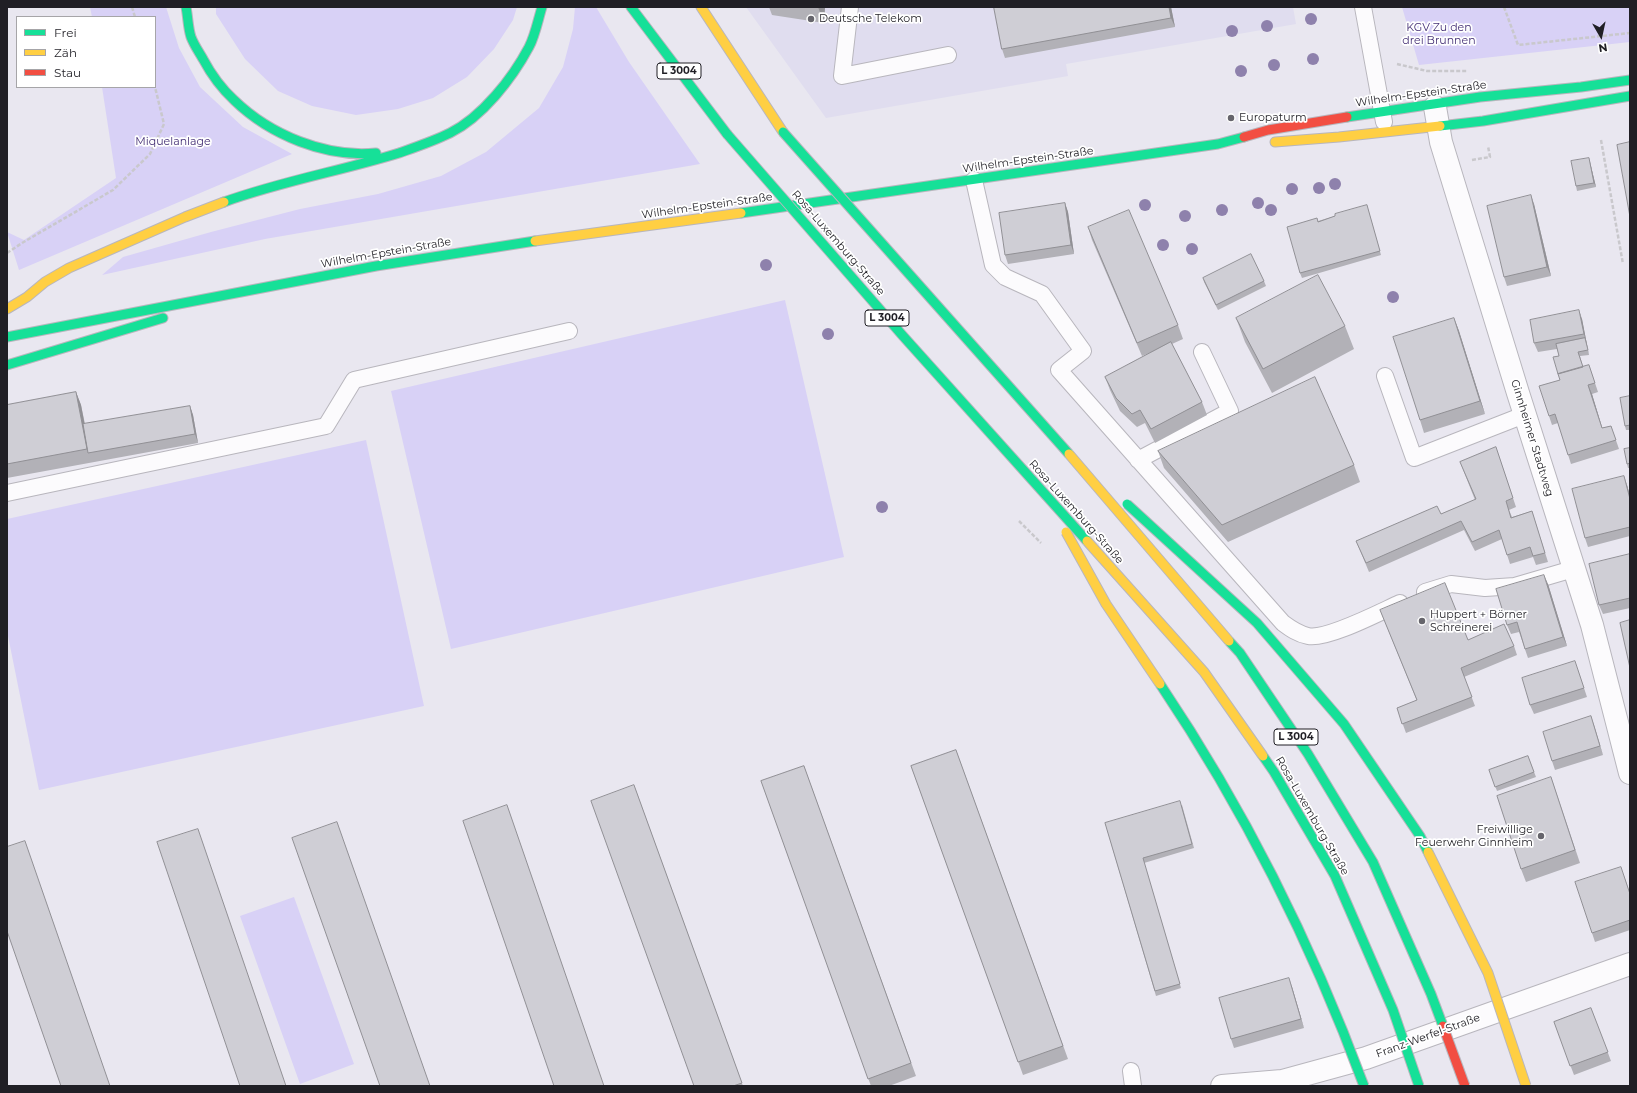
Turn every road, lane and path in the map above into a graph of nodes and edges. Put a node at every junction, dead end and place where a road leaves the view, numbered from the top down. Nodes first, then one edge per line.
1 (186, 7) edge
2 (542, 7) edge
3 (631, 7) edge
4 (701, 7) edge
5 (850, 7) edge
6 (1363, 7) edge
7 (1504, 7) edge
8 (1630, 33) edge
9 (948, 55) dead end
10 (1373, 59) junction
11 (1469, 71) dead end
12 (1630, 80) edge
13 (155, 88) edge
14 (1630, 96) edge
15 (1435, 103) junction
16 (1382, 110) junction
17 (1438, 126) junction
18 (1385, 132) junction
19 (1601, 140) dead end
20 (1218, 144) junction
21 (416, 147) junction
22 (974, 180) junction
23 (7, 253) edge
24 (1623, 264) dead end
25 (272, 285) junction
26 (7, 309) edge
27 (569, 331) dead end
28 (7, 337) edge
29 (1202, 352) dead end
30 (7, 365) edge
31 (1385, 376) dead end
32 (1524, 414) junction
33 (1052, 436) junction
34 (1138, 460) junction
35 (1111, 489) dead end
36 (7, 493) edge
37 (1049, 499) junction
38 (1122, 500) dead end
39 (1573, 569) junction
40 (1630, 773) edge
41 (1630, 964) edge
42 (1222, 1086) edge
43 (1364, 1086) edge
44 (1419, 1086) edge
45 (1465, 1086) edge
46 (1526, 1086) edge

1 - 21 main road
2 - 21 main road
3 - 37 main road, Rosa-Luxemburg-Straße / L 3004, bridge
4 - 33 main road, L 3004, bridge
5 - 9 lane
6 - 10 lane
7 - 8 path
10 - 11 path
10 - 16 lane
12 - 15 main road, Wilhelm-Epstein-Straße
13 - 23 path
14 - 17 main road, Wilhelm-Epstein-Straße
15 - 16 main road, Wilhelm-Epstein-Straße
15 - 17 street, Ginnheimer Stadtweg
16 - 18 lane
16 - 20 main road, Wilhelm-Epstein-Straße
17 - 18 main road, Wilhelm-Epstein-Straße
17 - 32 street, Ginnheimer Stadtweg
18 - 20 main road, Wilhelm-Epstein-Straße
19 - 24 path
20 - 22 main road, Wilhelm-Epstein-Straße
21 - 26 main road
22 - 25 main road, Wilhelm-Epstein-Straße
22 - 34 lane
25 - 28 main road, Wilhelm-Epstein-Straße
25 - 30 main road, Wilhelm-Epstein-Straße
27 - 36 lane
29 - 34 lane
31 - 32 lane
32 - 39 street, Ginnheimer Stadtweg
33 - 35 main road, bridge
33 - 45 main road, L 3004, bridge
34 - 39 lane
37 - 43 main road, bridge
37 - 44 main road, Rosa-Luxemburg-Straße / L 3004, bridge
38 - 46 main road, bridge
39 - 40 street, Ginnheimer Stadtweg
41 - 42 street, Franz-Werfel-Straße

